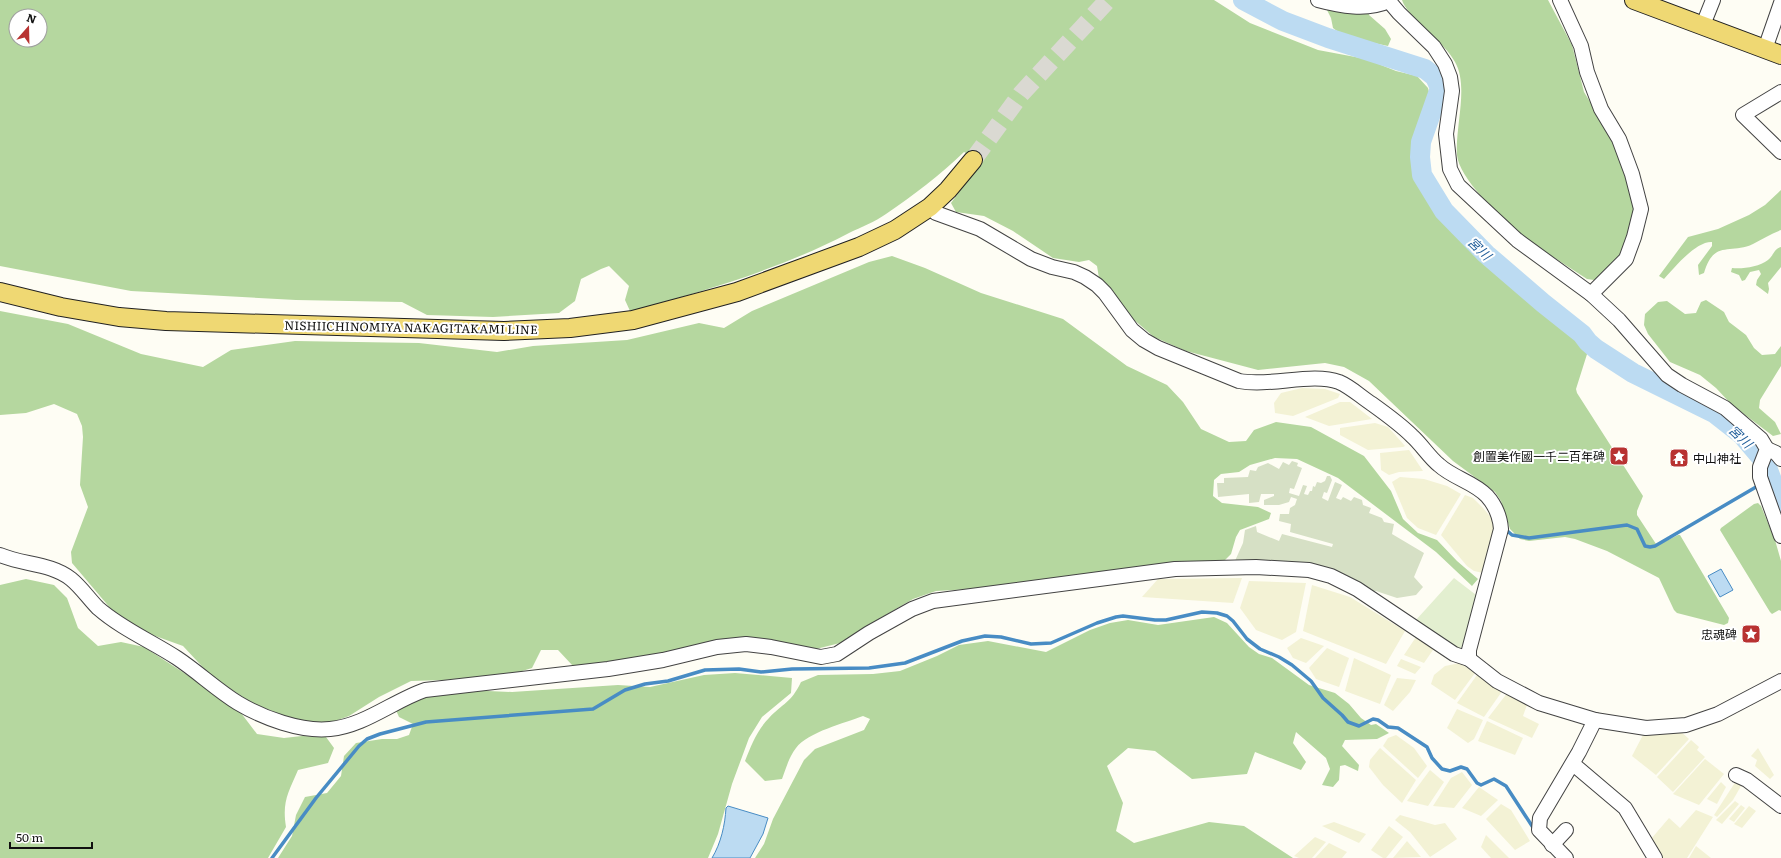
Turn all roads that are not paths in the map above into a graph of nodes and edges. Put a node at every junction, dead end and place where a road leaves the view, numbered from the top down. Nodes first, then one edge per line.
1 (1318, 0) edge
2 (1560, 0) edge
3 (1634, 0) edge
4 (1713, 0) edge
5 (1388, 1) edge
6 (1781, 3) edge
7 (1703, 25) junction
8 (1773, 52) edge
9 (1781, 92) edge
10 (1781, 152) edge
11 (973, 160) tunnel mouth
12 (930, 207) junction
13 (0, 292) edge
14 (1591, 294) junction
15 (1766, 451) junction
16 (1781, 459) edge
17 (1781, 536) edge
18 (0, 556) edge
19 (1469, 659) junction
20 (1781, 681) edge
21 (1595, 720) junction
22 (1573, 764) junction
23 (1736, 775) dead end
24 (1781, 806) edge
25 (1566, 830) dead end
26 (1552, 845) junction
27 (1566, 858) edge
28 (1655, 858) edge

1 - 5 street
2 - 14 street
3 - 7 main road
4 - 7 street
5 - 14 street
6 - 8 street
7 - 8 main road
9 - 10 street
11 - 12 main road, NISHIICHINOMIYA NAKAGITAKAMI LINE
12 - 13 main road, NISHIICHINOMIYA NAKAGITAKAMI LINE
12 - 19 street
14 - 15 street
15 - 16 street
15 - 17 street
18 - 19 street
19 - 21 street
20 - 21 street
21 - 22 street
22 - 26 street
22 - 28 street
23 - 24 street
25 - 26 street
26 - 27 street

